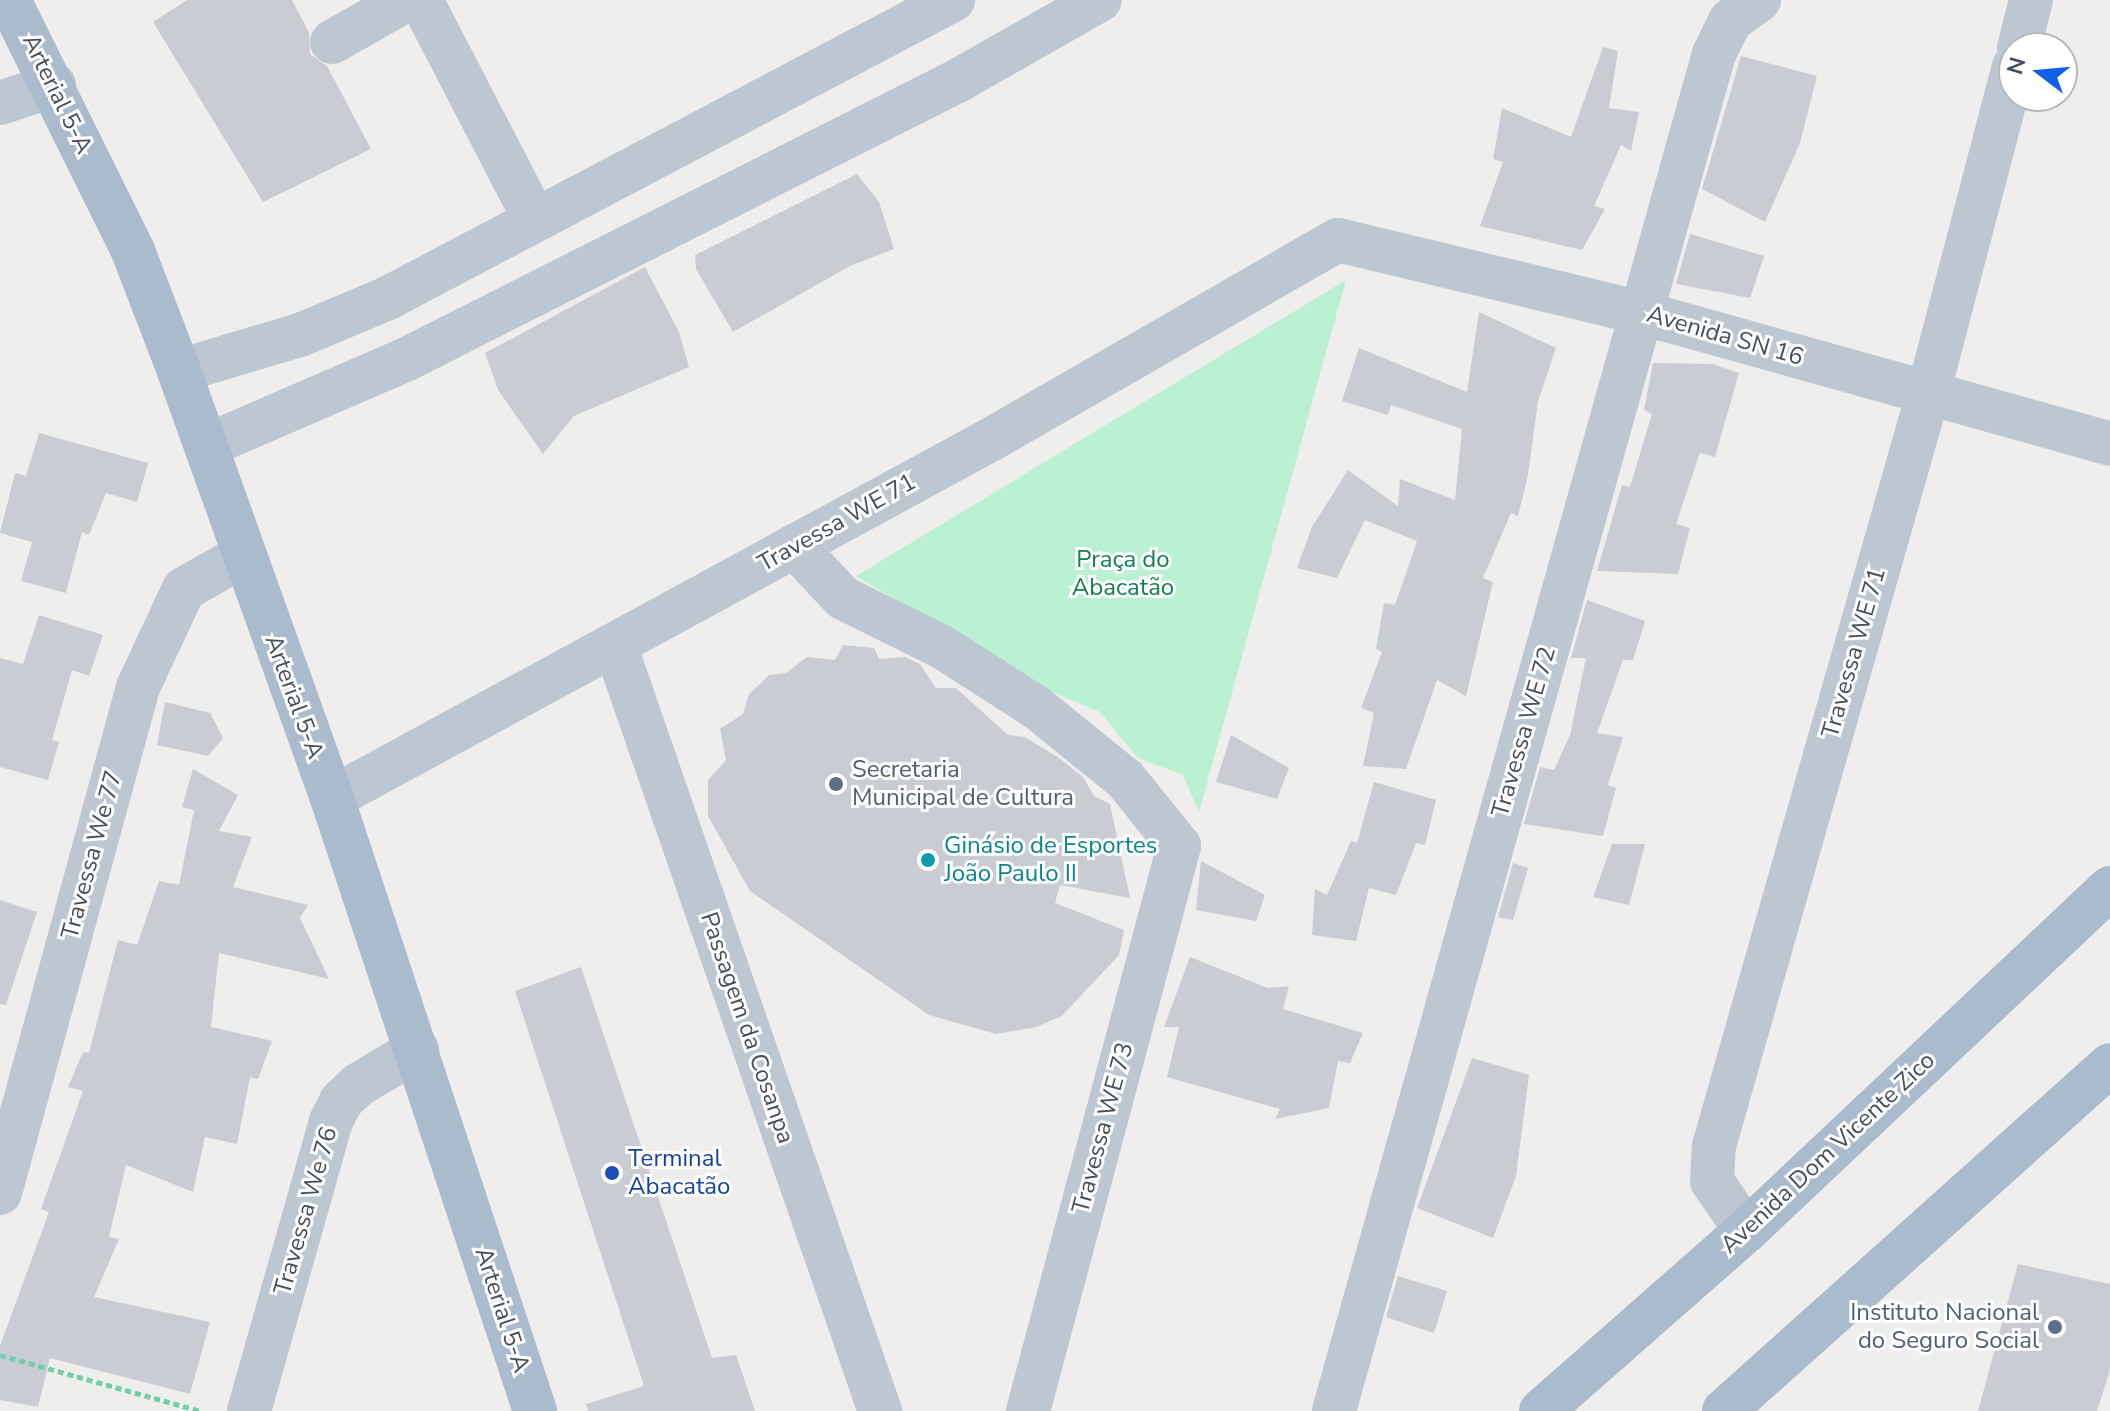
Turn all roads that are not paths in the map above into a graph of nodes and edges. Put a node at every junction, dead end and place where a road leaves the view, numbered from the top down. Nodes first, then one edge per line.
1 (9, 0) edge
2 (421, 0) edge
3 (953, 0) edge
4 (1100, 0) edge
5 (1759, 0) edge
6 (2031, 0) edge
7 (381, 6) edge
8 (1053, 17) edge
9 (2023, 32) edge
10 (332, 42) dead end
11 (54, 85) junction
12 (0, 103) edge
13 (2002, 112) edge
14 (534, 218) junction
15 (1338, 240) joint
16 (1642, 313) junction
17 (300, 335) junction
18 (179, 371) junction
19 (329, 394) junction
20 (1928, 394) junction
21 (2110, 444) edge
22 (206, 446) junction
23 (794, 546) junction
24 (242, 556) junction
25 (615, 645) junction
26 (332, 798) junction
27 (2110, 888) edge
28 (417, 1050) junction
29 (2110, 1065) edge
30 (0, 1193) edge
31 (1746, 1231) junction
32 (249, 1411) edge
33 (535, 1411) edge
34 (880, 1411) edge
35 (1028, 1411) edge
36 (1334, 1411) edge
37 (1541, 1411) edge
38 (1724, 1411) edge

1 - 11 main road, Arterial 5-A
2 - 14 street
3 - 14 street
4 - 8 street
5 - 16 street, Travessa WE 72
6 - 9 street
7 - 10 street
8 - 19 street
11 - 12 street
11 - 18 main road, Arterial 5-A
13 - 20 street, Travessa WE 71
14 - 17 street
15 - 16 street, Avenida SN 16
15 - 23 street, Travessa WE 71
16 - 20 street, Avenida SN 16
16 - 36 street, Travessa WE 72
17 - 18 street
17 - 19 street
18 - 22 main road, Arterial 5-A
19 - 22 street
20 - 21 street, Avenida SN 16
20 - 31 street, Travessa WE 71
22 - 24 main road, Arterial 5-A
23 - 25 street, Travessa WE 71
23 - 35 street, Travessa WE 73
24 - 26 main road, Arterial 5-A
24 - 30 street, Travessa We 77
25 - 26 street, Travessa WE 71
25 - 34 street, Passagem da Cosanpa
26 - 28 main road, Arterial 5-A
27 - 31 main road, Avenida Dom Vicente Zico
28 - 32 street, Travessa We 76
28 - 33 main road, Arterial 5-A
29 - 38 main road
31 - 37 main road, Avenida Dom Vicente Zico

